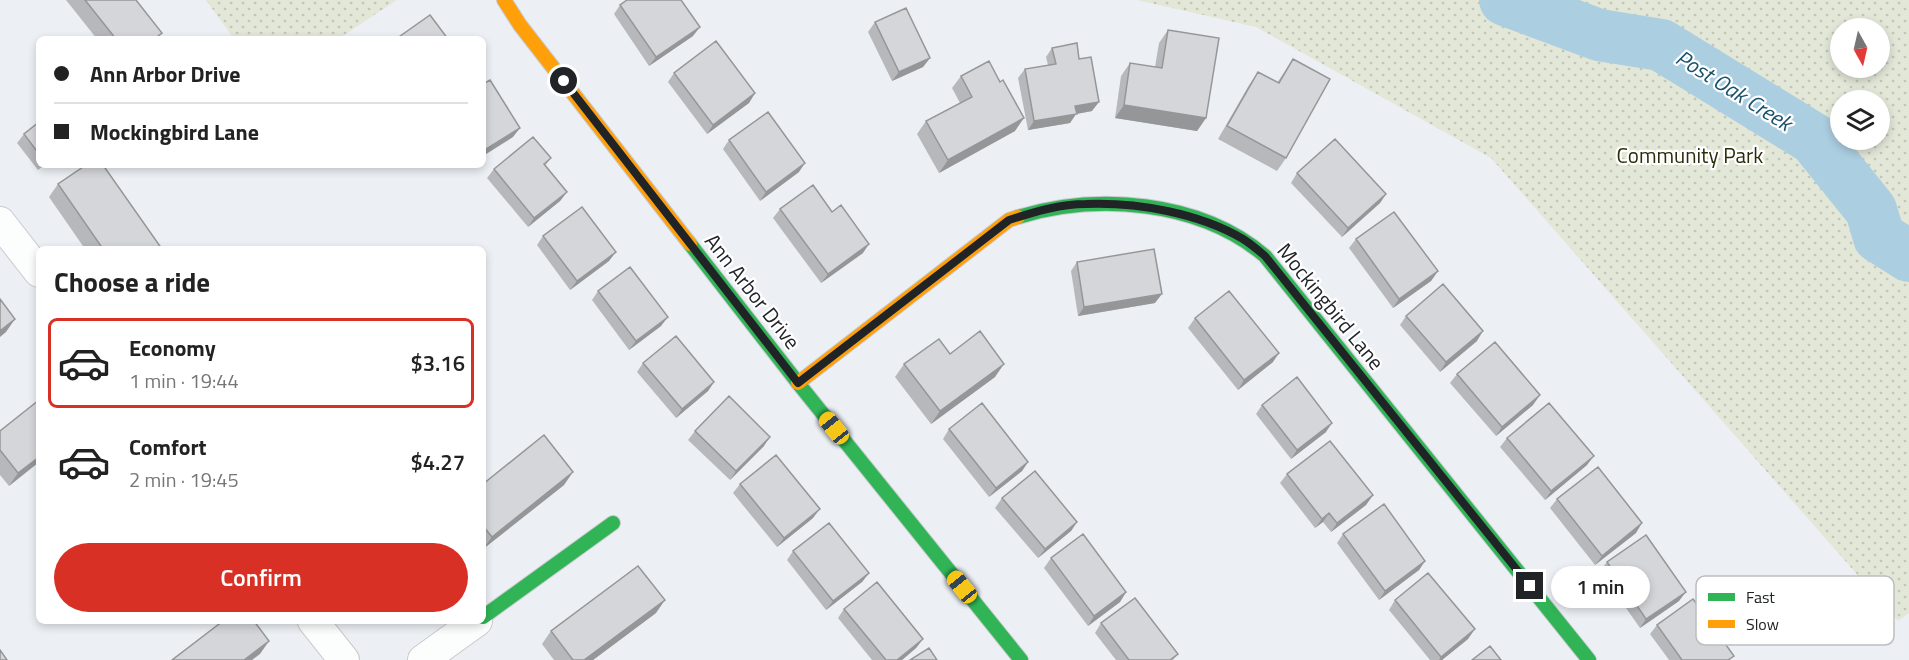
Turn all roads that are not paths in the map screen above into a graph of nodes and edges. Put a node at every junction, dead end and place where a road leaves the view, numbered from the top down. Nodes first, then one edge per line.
1 (504, 0) edge
2 (0, 222) edge
3 (36, 268) edge
4 (798, 383) junction
5 (613, 523) dead end
6 (486, 615) edge
7 (315, 624) edge
8 (473, 624) edge
9 (344, 660) edge
10 (423, 660) edge
11 (1021, 660) edge
12 (1589, 660) edge

1 - 4 street, Ann Arbor Drive
2 - 3 street
4 - 11 street, Ann Arbor Drive
4 - 12 street, Mockingbird Lane
5 - 6 street
7 - 9 street
8 - 10 street

